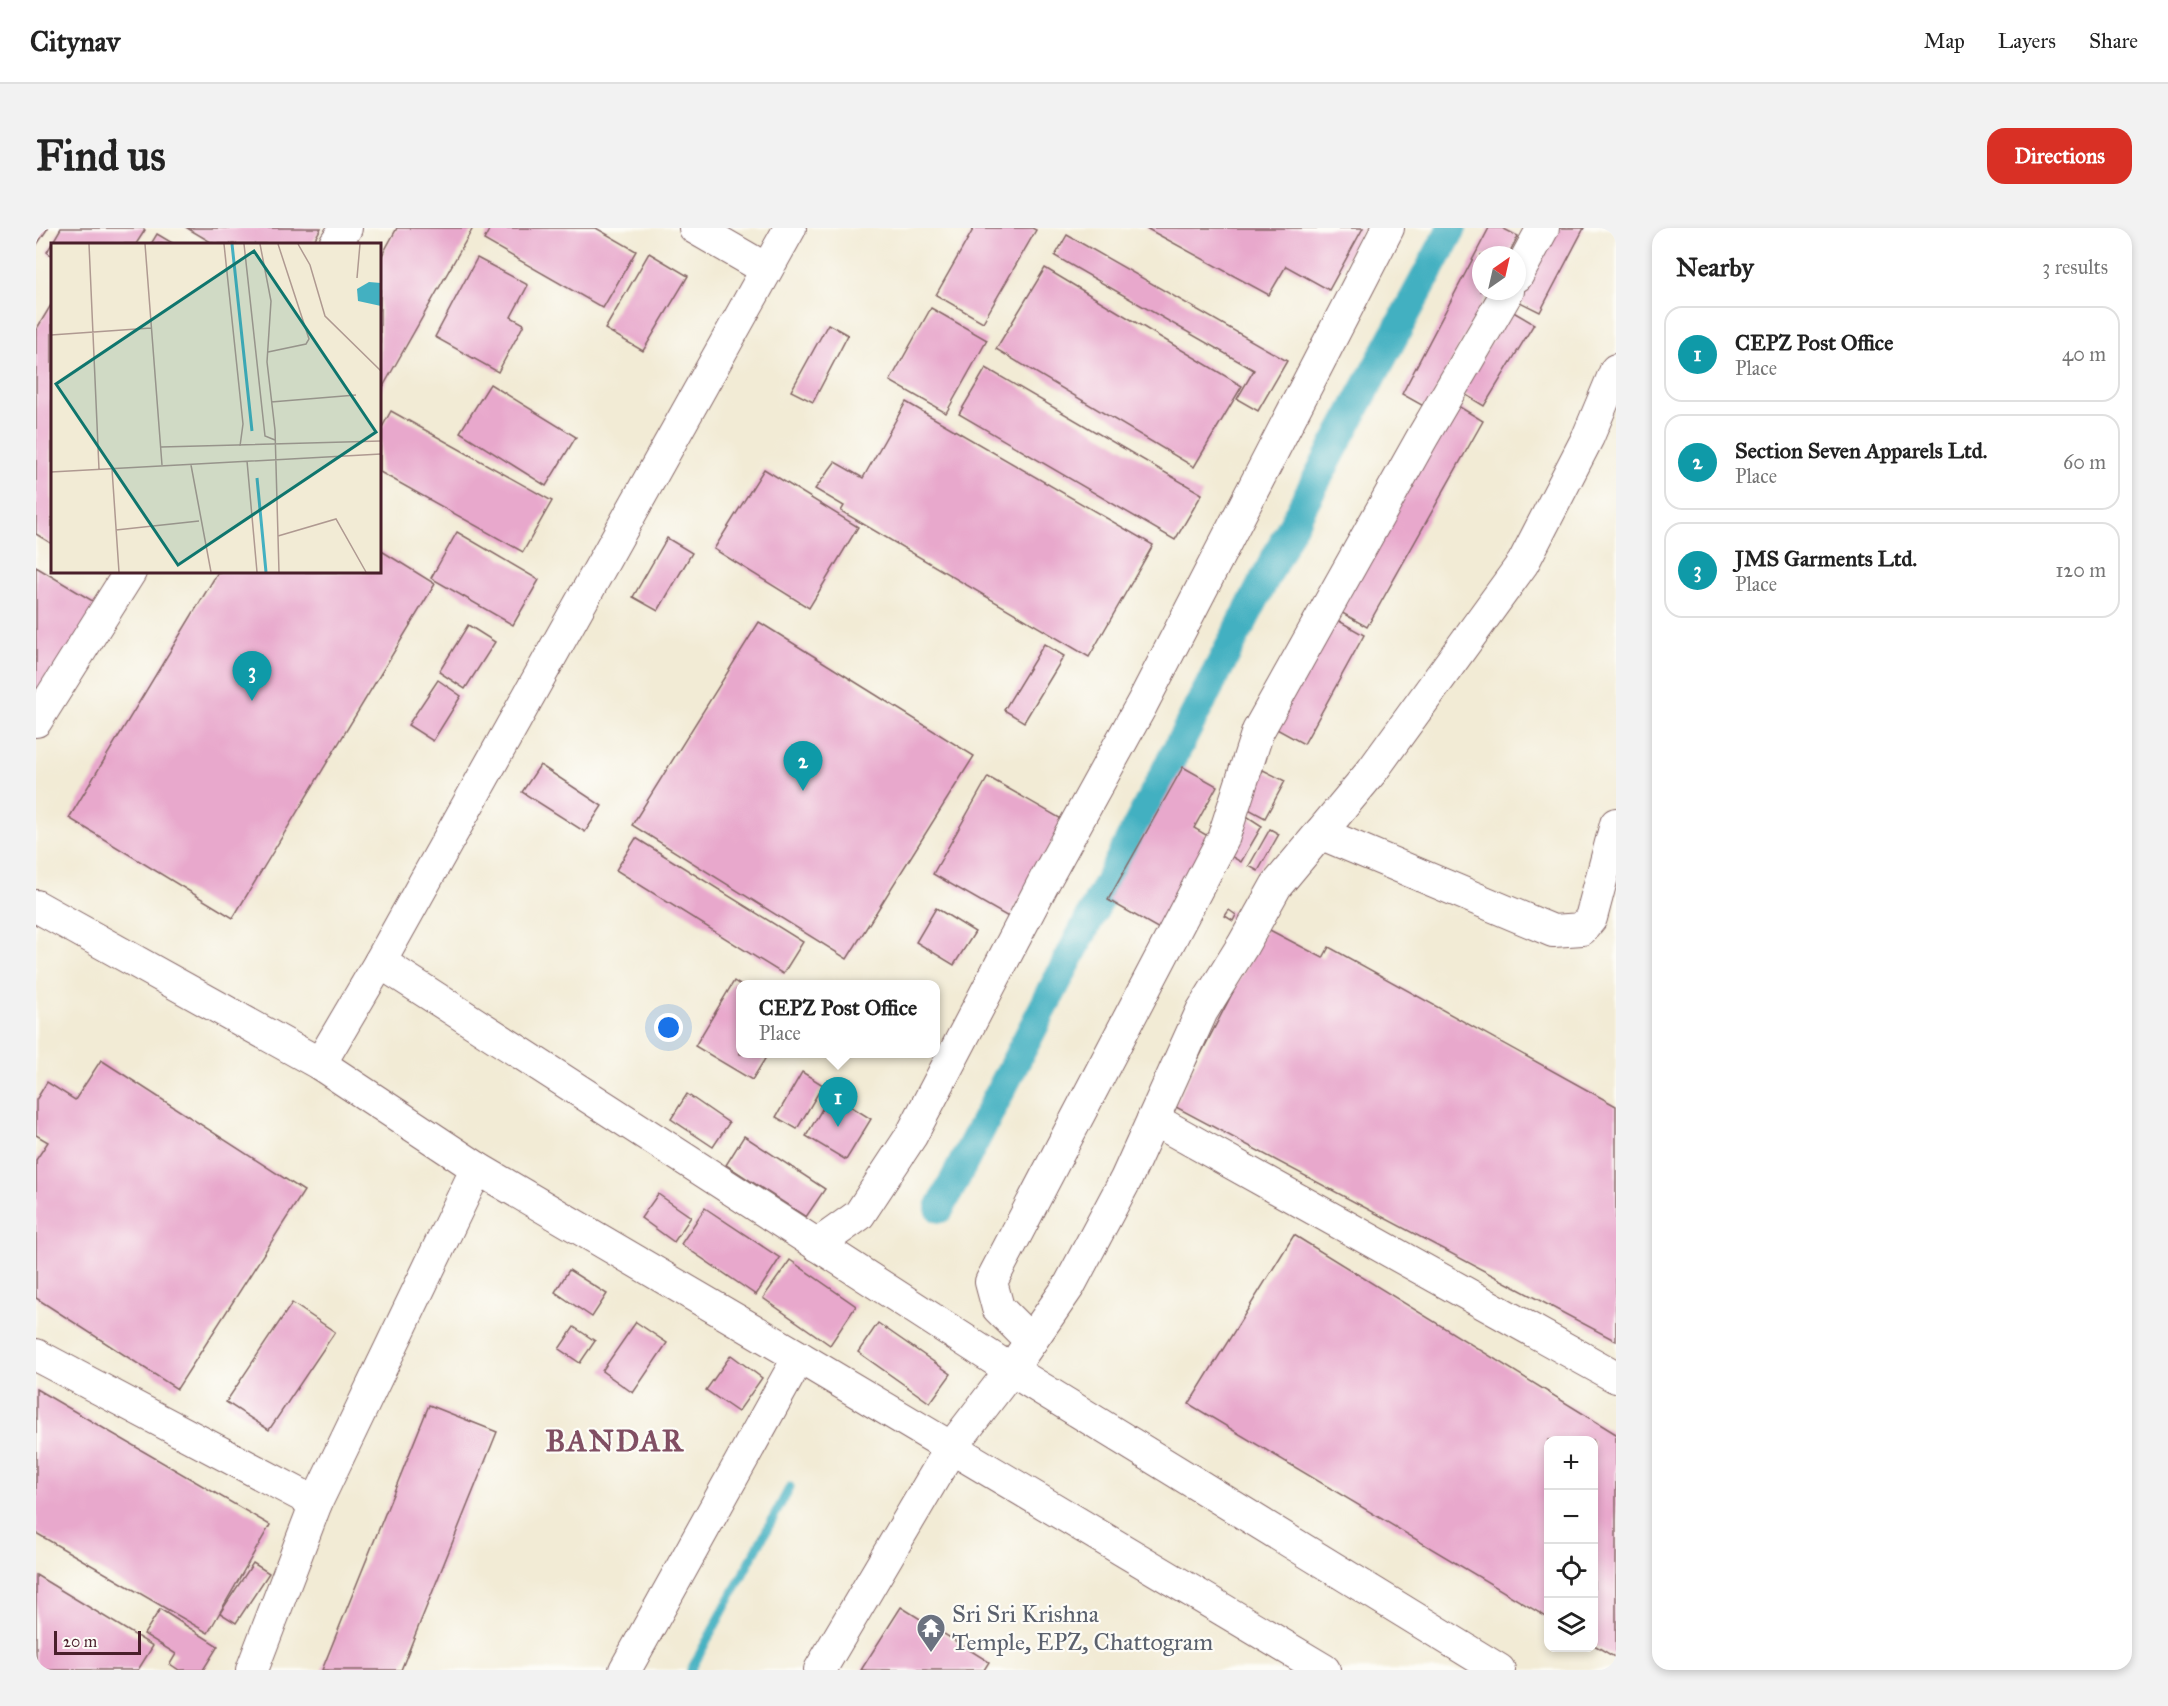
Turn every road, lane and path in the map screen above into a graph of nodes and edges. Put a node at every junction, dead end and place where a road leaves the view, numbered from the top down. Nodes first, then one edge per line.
1 (345, 228) edge
2 (694, 228) edge
3 (790, 228) edge
4 (1388, 228) edge
5 (1543, 228) edge
6 (336, 243) edge
7 (1526, 259) edge
8 (766, 269) junction
9 (1503, 300) edge
10 (1616, 370) edge
11 (129, 573) edge
12 (36, 722) edge
13 (1616, 824) edge
14 (1320, 833) junction
15 (36, 906) edge
16 (380, 962) junction
17 (320, 1064) junction
18 (1153, 1119) junction
19 (477, 1168) junction
20 (817, 1245) junction
21 (1031, 1341) junction
22 (36, 1355) edge
23 (799, 1357) junction
24 (1011, 1370) junction
25 (1616, 1377) edge
26 (951, 1448) junction
27 (316, 1503) junction
28 (252, 1670) edge
29 (625, 1670) edge
30 (820, 1670) edge
31 (1324, 1670) edge
32 (1499, 1670) edge

1 - 6 street
2 - 8 street
3 - 8 street
4 - 20 street
5 - 7 street
8 - 16 street
9 - 21 street
10 - 14 street
11 - 12 street
13 - 14 street
14 - 18 street
15 - 17 street
16 - 17 street
16 - 20 street
17 - 19 street
18 - 21 street
18 - 25 street
19 - 23 street
19 - 27 street
20 - 24 street
21 - 24 street
22 - 27 street
23 - 26 street
23 - 29 street
24 - 26 street
24 - 32 street
26 - 30 street
26 - 31 street
27 - 28 street

